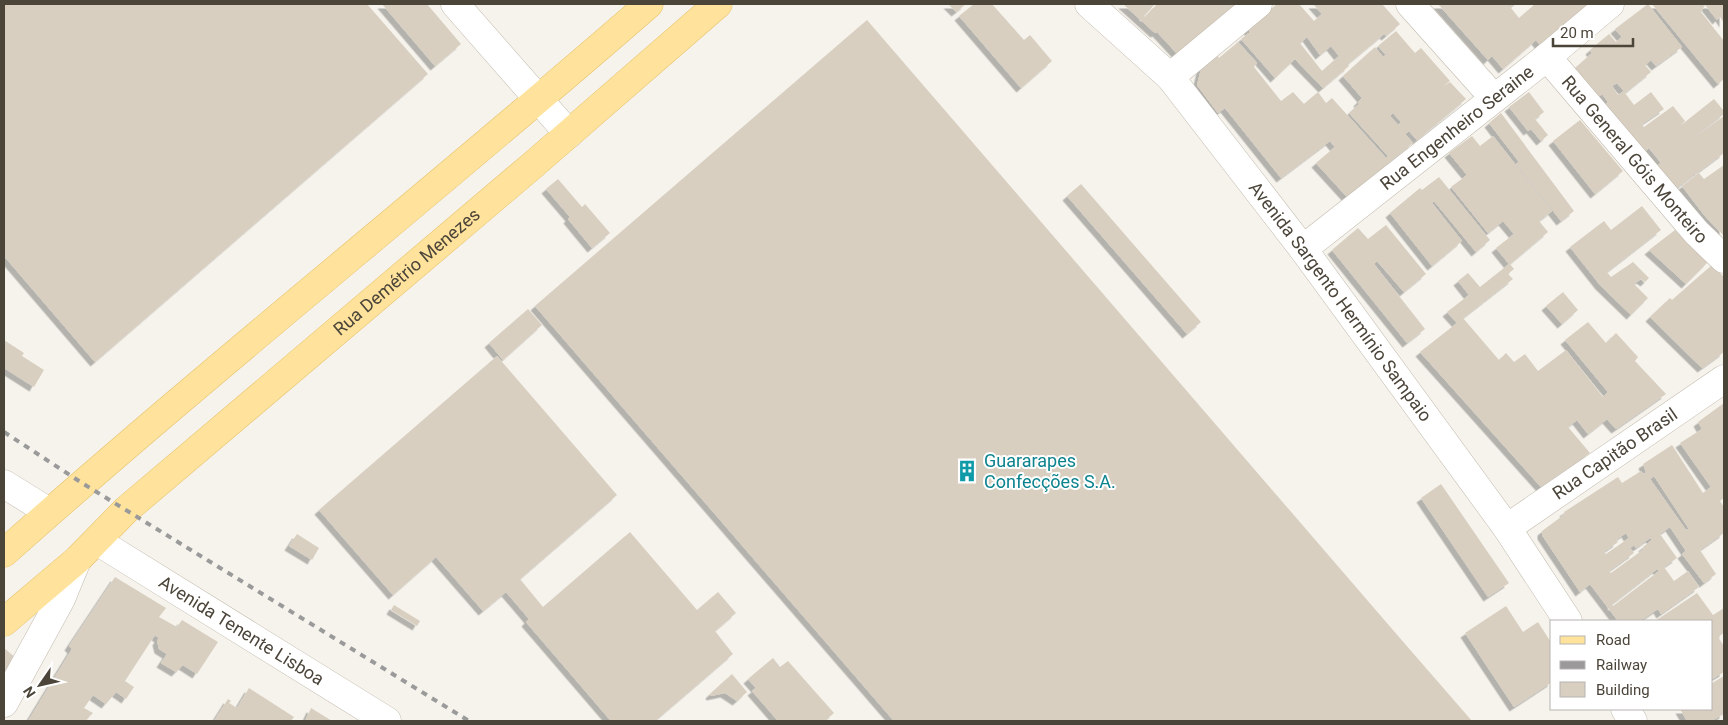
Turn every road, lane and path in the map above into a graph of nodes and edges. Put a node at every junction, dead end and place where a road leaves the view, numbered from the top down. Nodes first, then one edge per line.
1 (455, 4) edge
2 (649, 4) edge
3 (718, 4) edge
4 (1089, 4) edge
5 (1258, 4) edge
6 (1410, 4) edge
7 (1610, 4) edge
8 (1547, 58) junction
9 (1170, 77) junction
10 (1494, 98) junction
11 (539, 100) junction
12 (569, 134) junction
13 (1303, 249) junction
14 (1724, 259) edge
15 (1724, 379) edge
16 (4, 484) edge
17 (49, 512) junction
18 (1507, 528) junction
19 (97, 541) junction
20 (4, 553) edge
21 (77, 560) junction
22 (1567, 620) edge
23 (4, 622) edge
24 (4, 703) edge
25 (1626, 710) edge
26 (378, 719) edge
27 (1633, 721) edge

1 - 11 street
2 - 11 main road
3 - 12 main road, Rua Demétrio Menezes
4 - 9 street, Avenida Sargento Hermínio Sampaio
5 - 9 street
6 - 10 street
7 - 8 street, Rua Engenheiro Seraine
8 - 10 street, Rua Engenheiro Seraine
8 - 14 street, Rua General Góis Monteiro
9 - 13 street, Avenida Sargento Hermínio Sampaio
10 - 13 street, Rua Engenheiro Seraine
11 - 12 street
11 - 17 main road
12 - 19 main road, Rua Demétrio Menezes
13 - 18 street, Avenida Sargento Hermínio Sampaio
15 - 18 street, Rua Capitão Brasil
16 - 17 street
17 - 20 main road
18 - 22 street, Avenida Sargento Hermínio Sampaio
19 - 21 main road, Rua Demétrio Menezes
19 - 26 street, Avenida Tenente Lisboa
21 - 23 main road, Rua Demétrio Menezes
21 - 24 street
25 - 27 street

